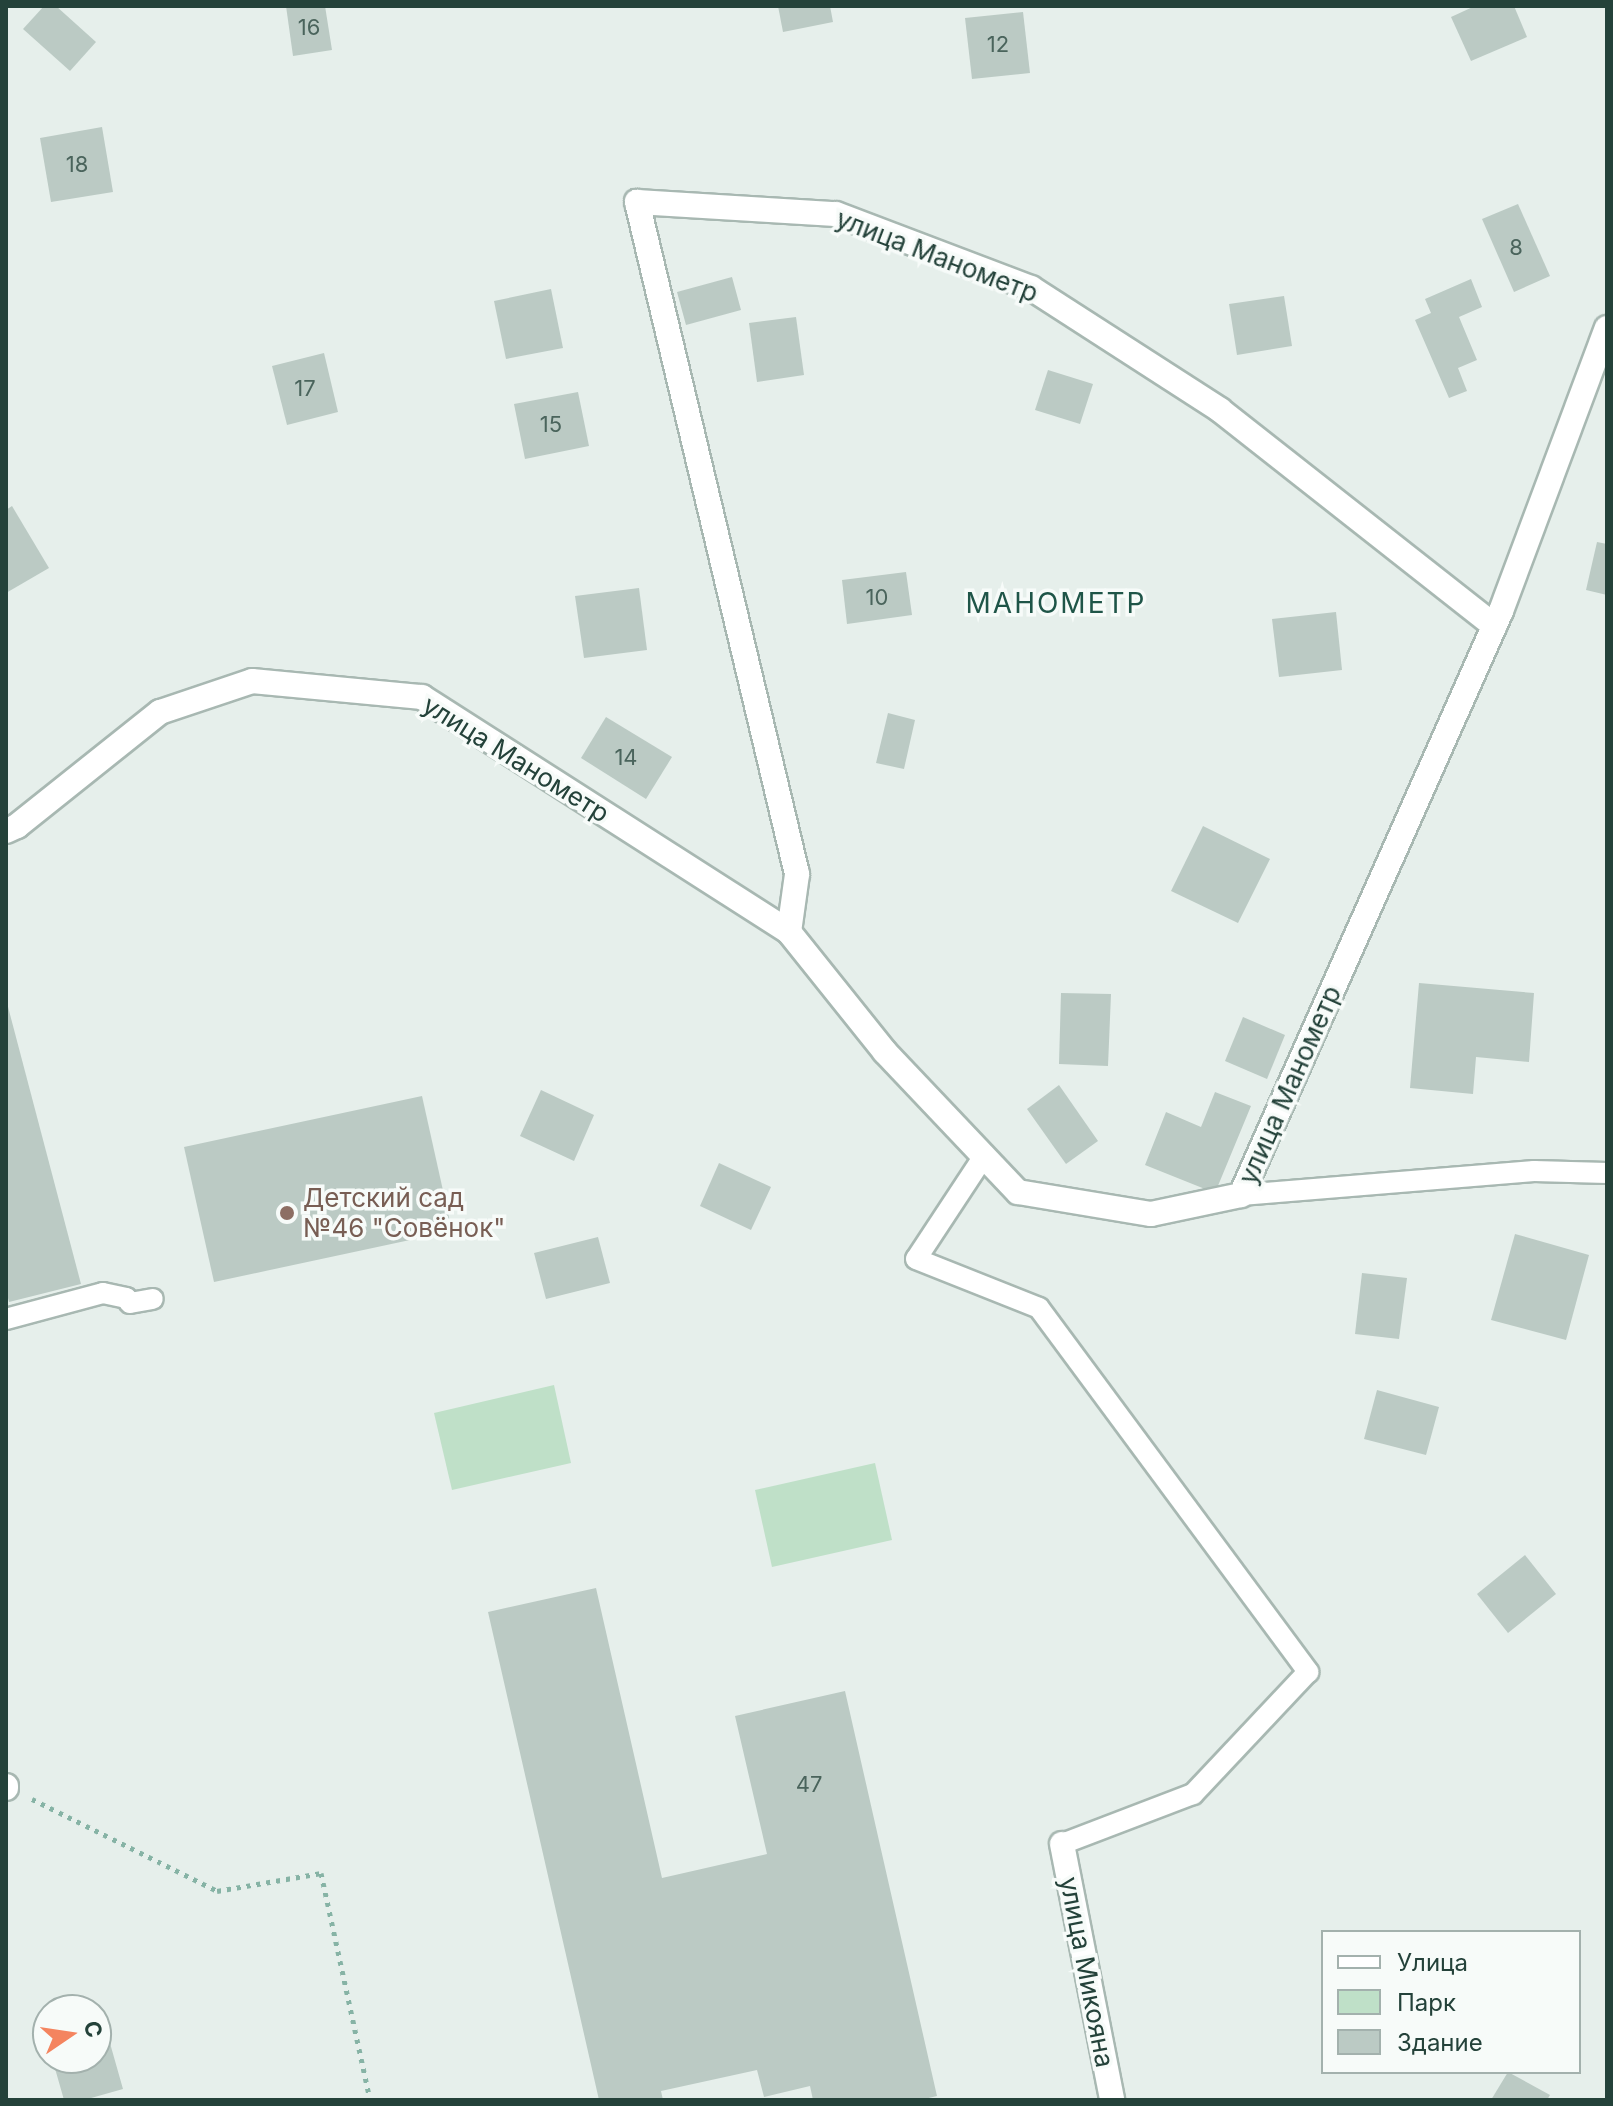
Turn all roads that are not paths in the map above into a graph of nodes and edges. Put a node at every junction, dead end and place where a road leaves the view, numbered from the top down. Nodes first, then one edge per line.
1 (1607, 328) edge
2 (1494, 626) junction
3 (10, 826) edge
4 (789, 932) junction
5 (984, 1156) junction
6 (1607, 1173) edge
7 (1241, 1195) junction
8 (153, 1299) dead end
9 (6, 1319) edge
10 (1062, 1844) joint
11 (1112, 2100) edge

1 - 2 street, улица Манометр
2 - 4 street, улица Манометр
2 - 7 street, улица Манометр
3 - 4 street, улица Манометр
4 - 5 street, улица Манометр
5 - 7 street, улица Манометр
5 - 10 lane
6 - 7 lane
8 - 9 lane
10 - 11 street, улица Микояна

